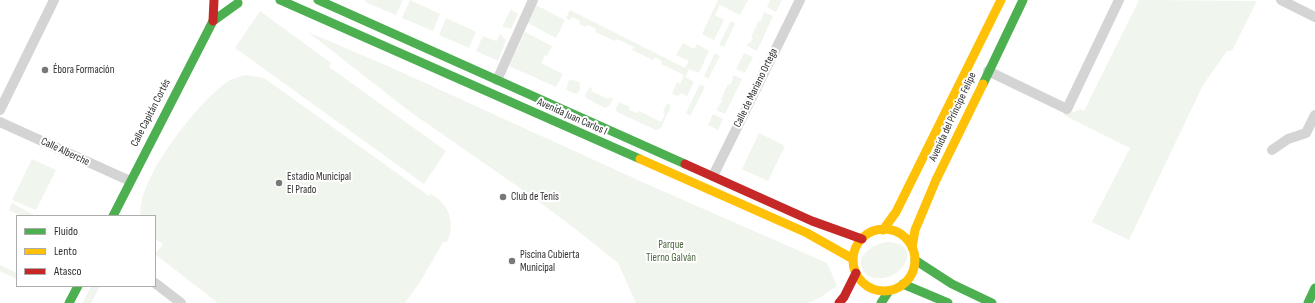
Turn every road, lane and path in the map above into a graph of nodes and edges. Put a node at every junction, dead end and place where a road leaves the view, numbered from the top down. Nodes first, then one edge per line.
1 (54, 0) edge
2 (214, 0) edge
3 (280, 0) edge
4 (318, 0) edge
5 (533, 0) edge
6 (800, 0) edge
7 (1001, 0) edge
8 (1023, 0) edge
9 (1119, 0) edge
10 (1281, 0) edge
11 (224, 1) edge
12 (242, 1) edge
13 (1315, 17) edge
14 (213, 22) junction
15 (988, 71) junction
16 (497, 80) junction
17 (0, 110) edge
18 (1315, 115) edge
19 (0, 122) edge
20 (1272, 150) dead end
21 (712, 176) junction
22 (130, 181) junction
23 (113, 215) edge
24 (883, 230) junction
25 (862, 239) junction
26 (912, 248) junction
27 (853, 259) junction
28 (915, 260) junction
29 (856, 273) junction
30 (156, 284) edge
31 (903, 284) junction
32 (77, 287) edge
33 (1315, 288) edge
34 (889, 291) junction
35 (69, 303) edge
36 (181, 303) edge
37 (839, 303) edge
38 (881, 303) edge
39 (948, 303) edge
40 (992, 303) edge
41 (1308, 303) edge

1 - 17 street
2 - 14 street, Calle Capitán Cortés
3 - 27 street, Avenida Juan Carlos I
4 - 16 street, Avenida Juan Carlos I
5 - 16 street
6 - 21 street, Calle de Mariano Ortega
7 - 24 street, Avenida del Príncipe Felipe
8 - 15 street, Avenida del Príncipe Felipe
9 - 15 street
10 - 13 street
11 - 12 street, Calle Capitán Cortés
12 - 14 street, Calle Capitán Cortés
14 - 22 street, Calle Capitán Cortés
15 - 26 street, Avenida del Príncipe Felipe
16 - 21 street, Avenida Juan Carlos I
18 - 20 street
19 - 22 street, Calle Alberche
21 - 25 street, Avenida Juan Carlos I
22 - 23 street, Calle Capitán Cortés
24 - 25 street
24 - 26 street
25 - 27 street
26 - 28 street
27 - 29 street
28 - 31 street
28 - 40 street
29 - 34 street
29 - 37 street
30 - 36 street
31 - 34 street
31 - 39 street
32 - 35 street
33 - 41 street
34 - 38 street

